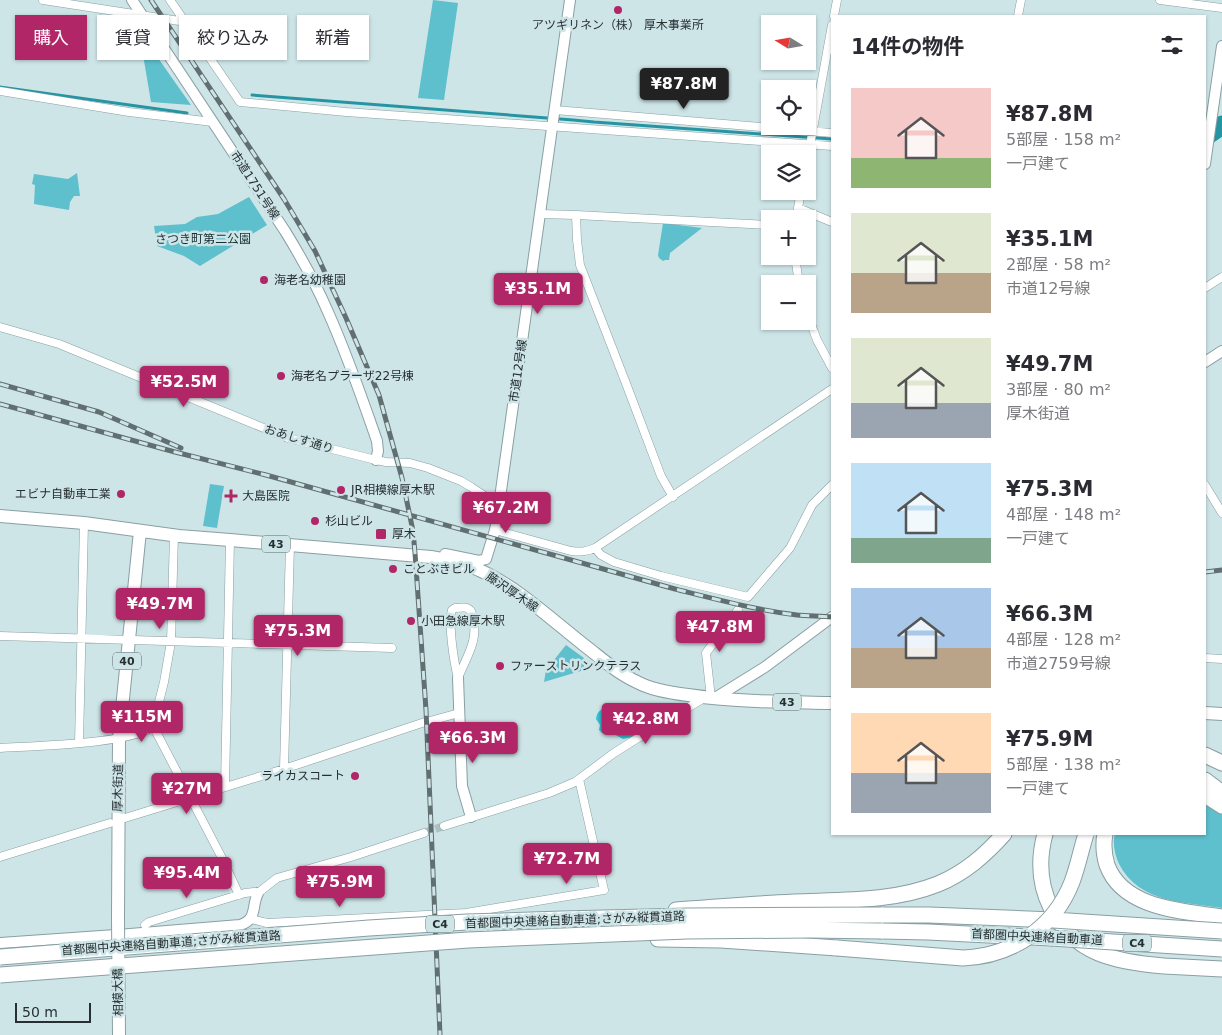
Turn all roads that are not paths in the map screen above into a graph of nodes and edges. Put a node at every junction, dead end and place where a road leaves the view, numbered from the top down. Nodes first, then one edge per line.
1 (43, 0) edge
2 (132, 0) edge
3 (170, 0) edge
4 (570, 0) edge
5 (837, 0) edge
6 (1021, 0) edge
7 (1160, 0) edge
8 (1222, 8) edge
9 (143, 15) joint
10 (181, 15) edge
11 (834, 15) edge
12 (1018, 15) edge
13 (831, 30) edge
14 (1222, 46) edge
15 (169, 55) edge
16 (212, 60) edge
17 (0, 92) edge
18 (553, 118) junction
19 (213, 122) junction
20 (831, 133) edge
21 (811, 138) junction
22 (1207, 143) edge
23 (810, 145) edge
24 (831, 146) edge
25 (799, 200) edge
26 (798, 208) joint
27 (540, 214) junction
28 (576, 215) junction
29 (831, 222) edge
30 (761, 225) edge
31 (1222, 277) edge
32 (1206, 287) edge
33 (0, 327) edge
34 (813, 330) edge
35 (1222, 351) edge
36 (1206, 361) edge
37 (831, 366) edge
38 (831, 389) edge
39 (376, 460) junction
40 (831, 486) edge
41 (1206, 487) edge
42 (673, 497) junction
43 (499, 504) junction
44 (1222, 513) edge
45 (0, 516) edge
46 (84, 523) junction
47 (140, 530) junction
48 (495, 530) junction
49 (174, 535) junction
50 (230, 540) junction
51 (290, 545) junction
52 (595, 548) junction
53 (432, 557) junction
54 (486, 559) junction
55 (497, 579) junction
56 (738, 610) dead end
57 (831, 618) edge
58 (0, 636) edge
59 (82, 638) junction
60 (129, 640) junction
61 (171, 642) junction
62 (228, 643) junction
63 (288, 645) junction
64 (392, 648) dead end
65 (453, 652) junction
66 (467, 654) junction
67 (1206, 658) edge
68 (1222, 658) edge
69 (458, 678) junction
70 (710, 698) junction
71 (831, 703) edge
72 (460, 713) junction
73 (1206, 713) edge
74 (1222, 714) edge
75 (153, 726) junction
76 (119, 738) junction
77 (79, 743) junction
78 (0, 748) edge
79 (1206, 755) edge
80 (1222, 763) edge
81 (284, 769) junction
82 (579, 779) junction
83 (1206, 781) edge
84 (225, 786) junction
85 (1222, 793) edge
86 (1206, 796) edge
87 (190, 798) junction
88 (1222, 806) edge
89 (126, 818) dead end
90 (471, 818) junction
91 (110, 823) dead end
92 (444, 826) tunnel mouth
93 (424, 833) tunnel mouth
94 (1003, 835) edge
95 (1045, 835) edge
96 (1086, 835) edge
97 (1105, 835) edge
98 (0, 857) edge
99 (258, 893) junction
100 (239, 895) junction
101 (881, 915) joint
102 (1222, 917) edge
103 (118, 918) joint
104 (251, 918) junction
105 (562, 919) junction
106 (145, 925) dead end
107 (881, 931) joint
108 (1222, 931) edge
109 (468, 940) junction
110 (0, 943) edge
111 (1222, 950) edge
112 (0, 957) edge
113 (1222, 970) edge
114 (0, 975) edge
115 (119, 1035) edge

1 - 9 street
2 - 9 street, 市道1751号線
3 - 10 street
4 - 18 street, 市道12号線
5 - 11 street
6 - 12 street
7 - 8 street
13 - 21 street
14 - 22 street
15 - 19 street, 市道1751号線
16 - 18 street
17 - 19 street
18 - 21 street
18 - 21 street
18 - 27 street, 市道12号線
19 - 39 street, 市道1751号線
20 - 21 street
21 - 23 street
21 - 24 street
25 - 26 street
26 - 29 street
27 - 28 street
27 - 43 street, 市道12号線
28 - 30 street
28 - 42 street
31 - 32 street
33 - 39 street, おあしす通り
34 - 37 street
35 - 36 street
38 - 42 street
39 - 43 street, おあしす通り
40 - 52 street
41 - 44 street
42 - 52 street
43 - 48 street, 市道12号線
45 - 46 main road
46 - 47 main road
46 - 59 street
47 - 49 main road, 藤沢厚木線 / 43
47 - 60 main road, 厚木街道 / 40
48 - 52 street
48 - 54 street, 市道12号線
49 - 50 main road, 藤沢厚木線 / 43
49 - 61 street
50 - 51 main road, 藤沢厚木線 / 43
50 - 62 street
51 - 53 main road, 藤沢厚木線 / 43
51 - 63 street
53 - 54 street
53 - 55 main road, 藤沢厚木線 / 43
54 - 55 street
55 - 70 main road, 藤沢厚木線 / 43
56 - 70 street
57 - 70 street
58 - 59 street
59 - 60 street
59 - 77 street
60 - 61 street
60 - 76 main road, 厚木街道 / 40
61 - 62 street
61 - 75 street
62 - 63 street
62 - 84 street
63 - 64 street
63 - 81 street
65 - 66 street
65 - 66 street
65 - 69 street
66 - 69 street
67 - 68 street
69 - 72 street
70 - 71 main road, 藤沢厚木線 / 43
70 - 82 street
72 - 81 street
72 - 90 street
73 - 74 main road
75 - 76 street
75 - 87 street
76 - 77 street
76 - 103 main road, 厚木街道 / 40
77 - 78 street
79 - 80 highway
81 - 84 street
82 - 90 street
82 - 104 street
83 - 85 highway
84 - 87 street
86 - 88 highway
87 - 89 street
87 - 100 street
90 - 92 street
91 - 98 street
93 - 99 street
94 - 105 highway, bridge
95 - 113 highway
96 - 109 highway, bridge
97 - 102 highway
99 - 100 street
99 - 104 street
100 - 106 street
101 - 105 highway, 首都圏中央連絡自動車道;さがみ縦貫道路 / C4, bridge
101 - 108 highway, 首都圏中央連絡自動車道 / C4, bridge
103 - 115 main road, 相模大橋 / 40, bridge
104 - 110 street
105 - 112 highway, 首都圏中央連絡自動車道;さがみ縦貫道路 / C4, bridge
107 - 109 highway, 首都圏中央連絡自動車道;さがみ縦貫道路 / C4, bridge
107 - 111 highway, 首都圏中央連絡自動車道 / C4, bridge
109 - 114 highway, 首都圏中央連絡自動車道;さがみ縦貫道路 / C4, bridge

